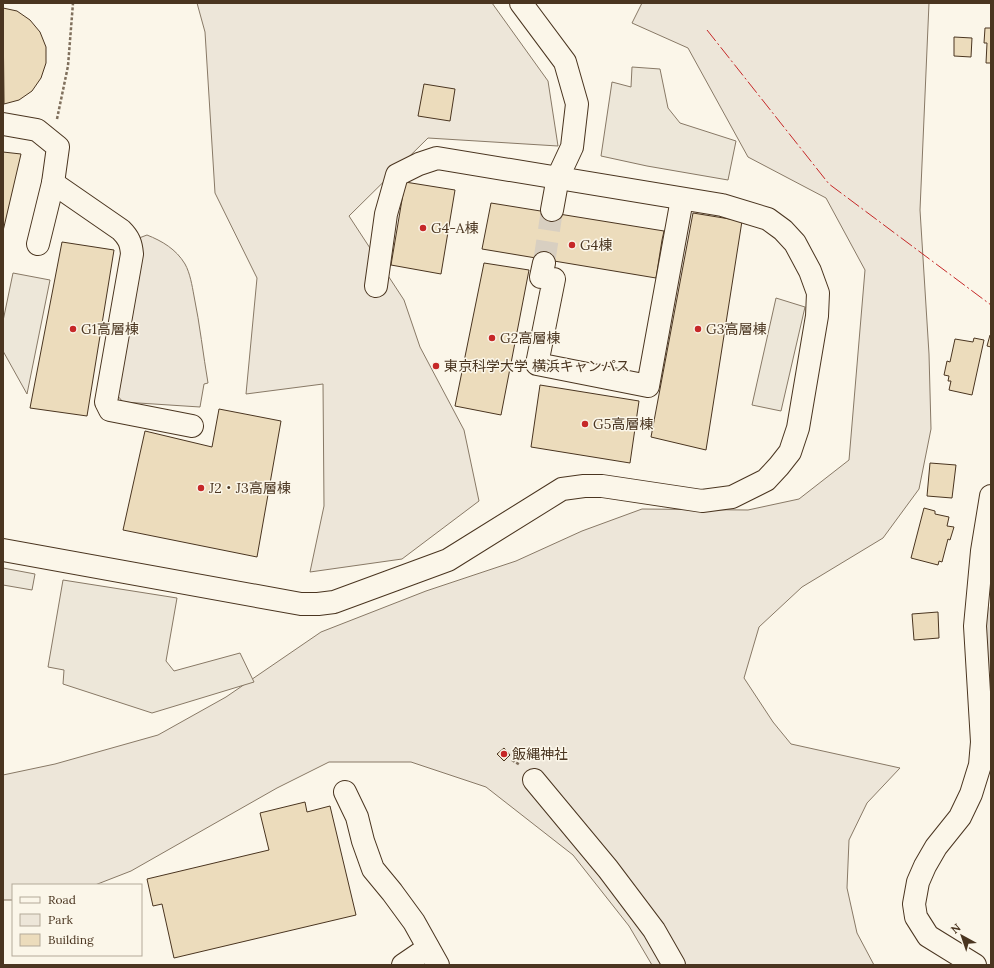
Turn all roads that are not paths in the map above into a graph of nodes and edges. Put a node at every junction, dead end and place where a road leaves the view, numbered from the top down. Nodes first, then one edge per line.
1 (521, 3) edge
2 (3, 124) edge
3 (558, 177) junction
4 (53, 183) junction
5 (682, 199) junction
6 (552, 210) tunnel mouth
7 (38, 244) dead end
8 (544, 263) tunnel mouth
9 (376, 286) dead end
10 (192, 426) dead end
11 (991, 496) edge
12 (3, 550) edge
13 (984, 679) edge
14 (529, 773) road end
15 (345, 792) dead end
16 (430, 952) edge
17 (403, 965) edge
18 (674, 965) edge
19 (975, 965) edge

1 - 3 street
2 - 4 street
3 - 5 street
3 - 6 street
3 - 9 street
4 - 7 street
4 - 10 street
5 - 8 street
5 - 12 street
11 - 13 street
13 - 19 street
14 - 18 street
15 - 16 street
16 - 17 street

